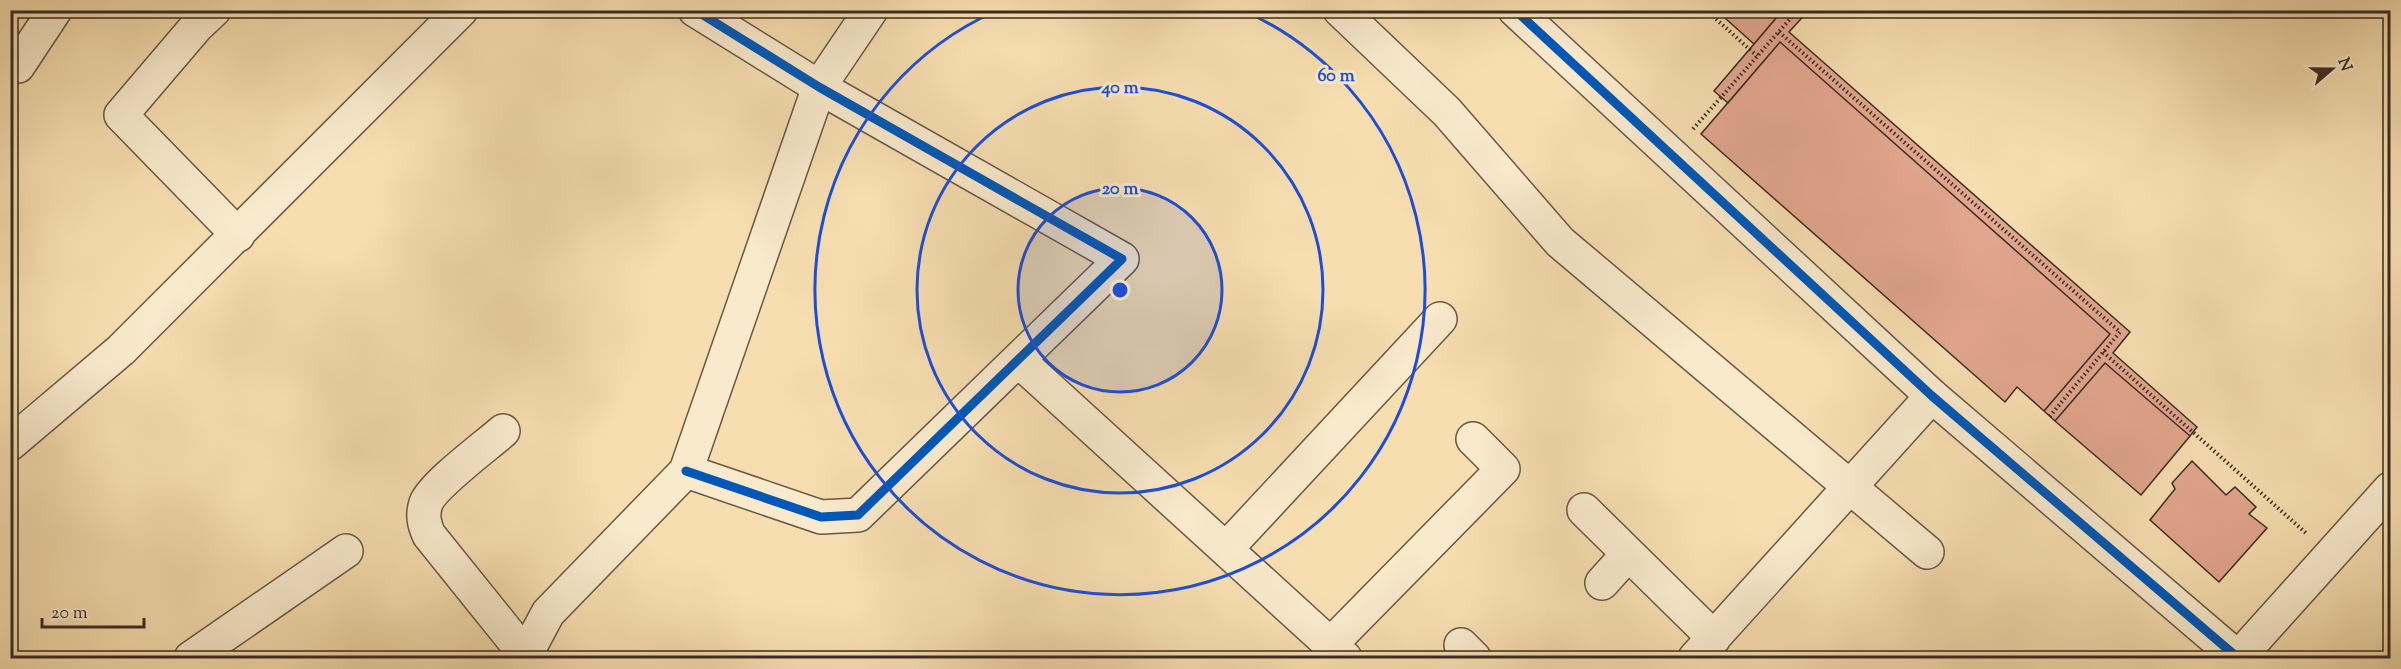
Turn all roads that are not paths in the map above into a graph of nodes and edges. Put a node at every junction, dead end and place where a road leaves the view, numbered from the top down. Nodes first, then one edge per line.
1 (55, 10) edge
2 (214, 10) edge
3 (461, 10) edge
4 (695, 10) edge
5 (871, 10) edge
6 (1340, 10) edge
7 (1515, 10) edge
8 (10, 66) edge
9 (819, 87) junction
10 (238, 235) junction
11 (1440, 319) dead end
12 (1018, 360) junction
13 (1932, 396) junction
14 (503, 431) dead end
15 (1473, 439) dead end
16 (10, 444) edge
17 (686, 471) junction
18 (1851, 486) junction
19 (2391, 489) edge
20 (1584, 510) dead end
21 (1226, 549) junction
22 (346, 551) dead end
23 (1927, 552) dead end
24 (1628, 554) junction
25 (1602, 583) dead end
26 (1704, 648) edge
27 (1338, 652) edge
28 (191, 658) edge
29 (526, 658) edge
30 (2238, 658) edge

1 - 8 street
2 - 10 street
3 - 10 street
4 - 9 street
5 - 9 street
6 - 18 street
7 - 13 street
9 - 12 street
9 - 17 street
10 - 16 street
11 - 21 street
12 - 17 street
12 - 21 street
13 - 18 street
13 - 30 street
14 - 29 street
15 - 27 street
17 - 29 street
18 - 23 street
18 - 26 street
19 - 30 street
20 - 24 street
21 - 27 street
22 - 28 street
24 - 25 street
24 - 26 street

